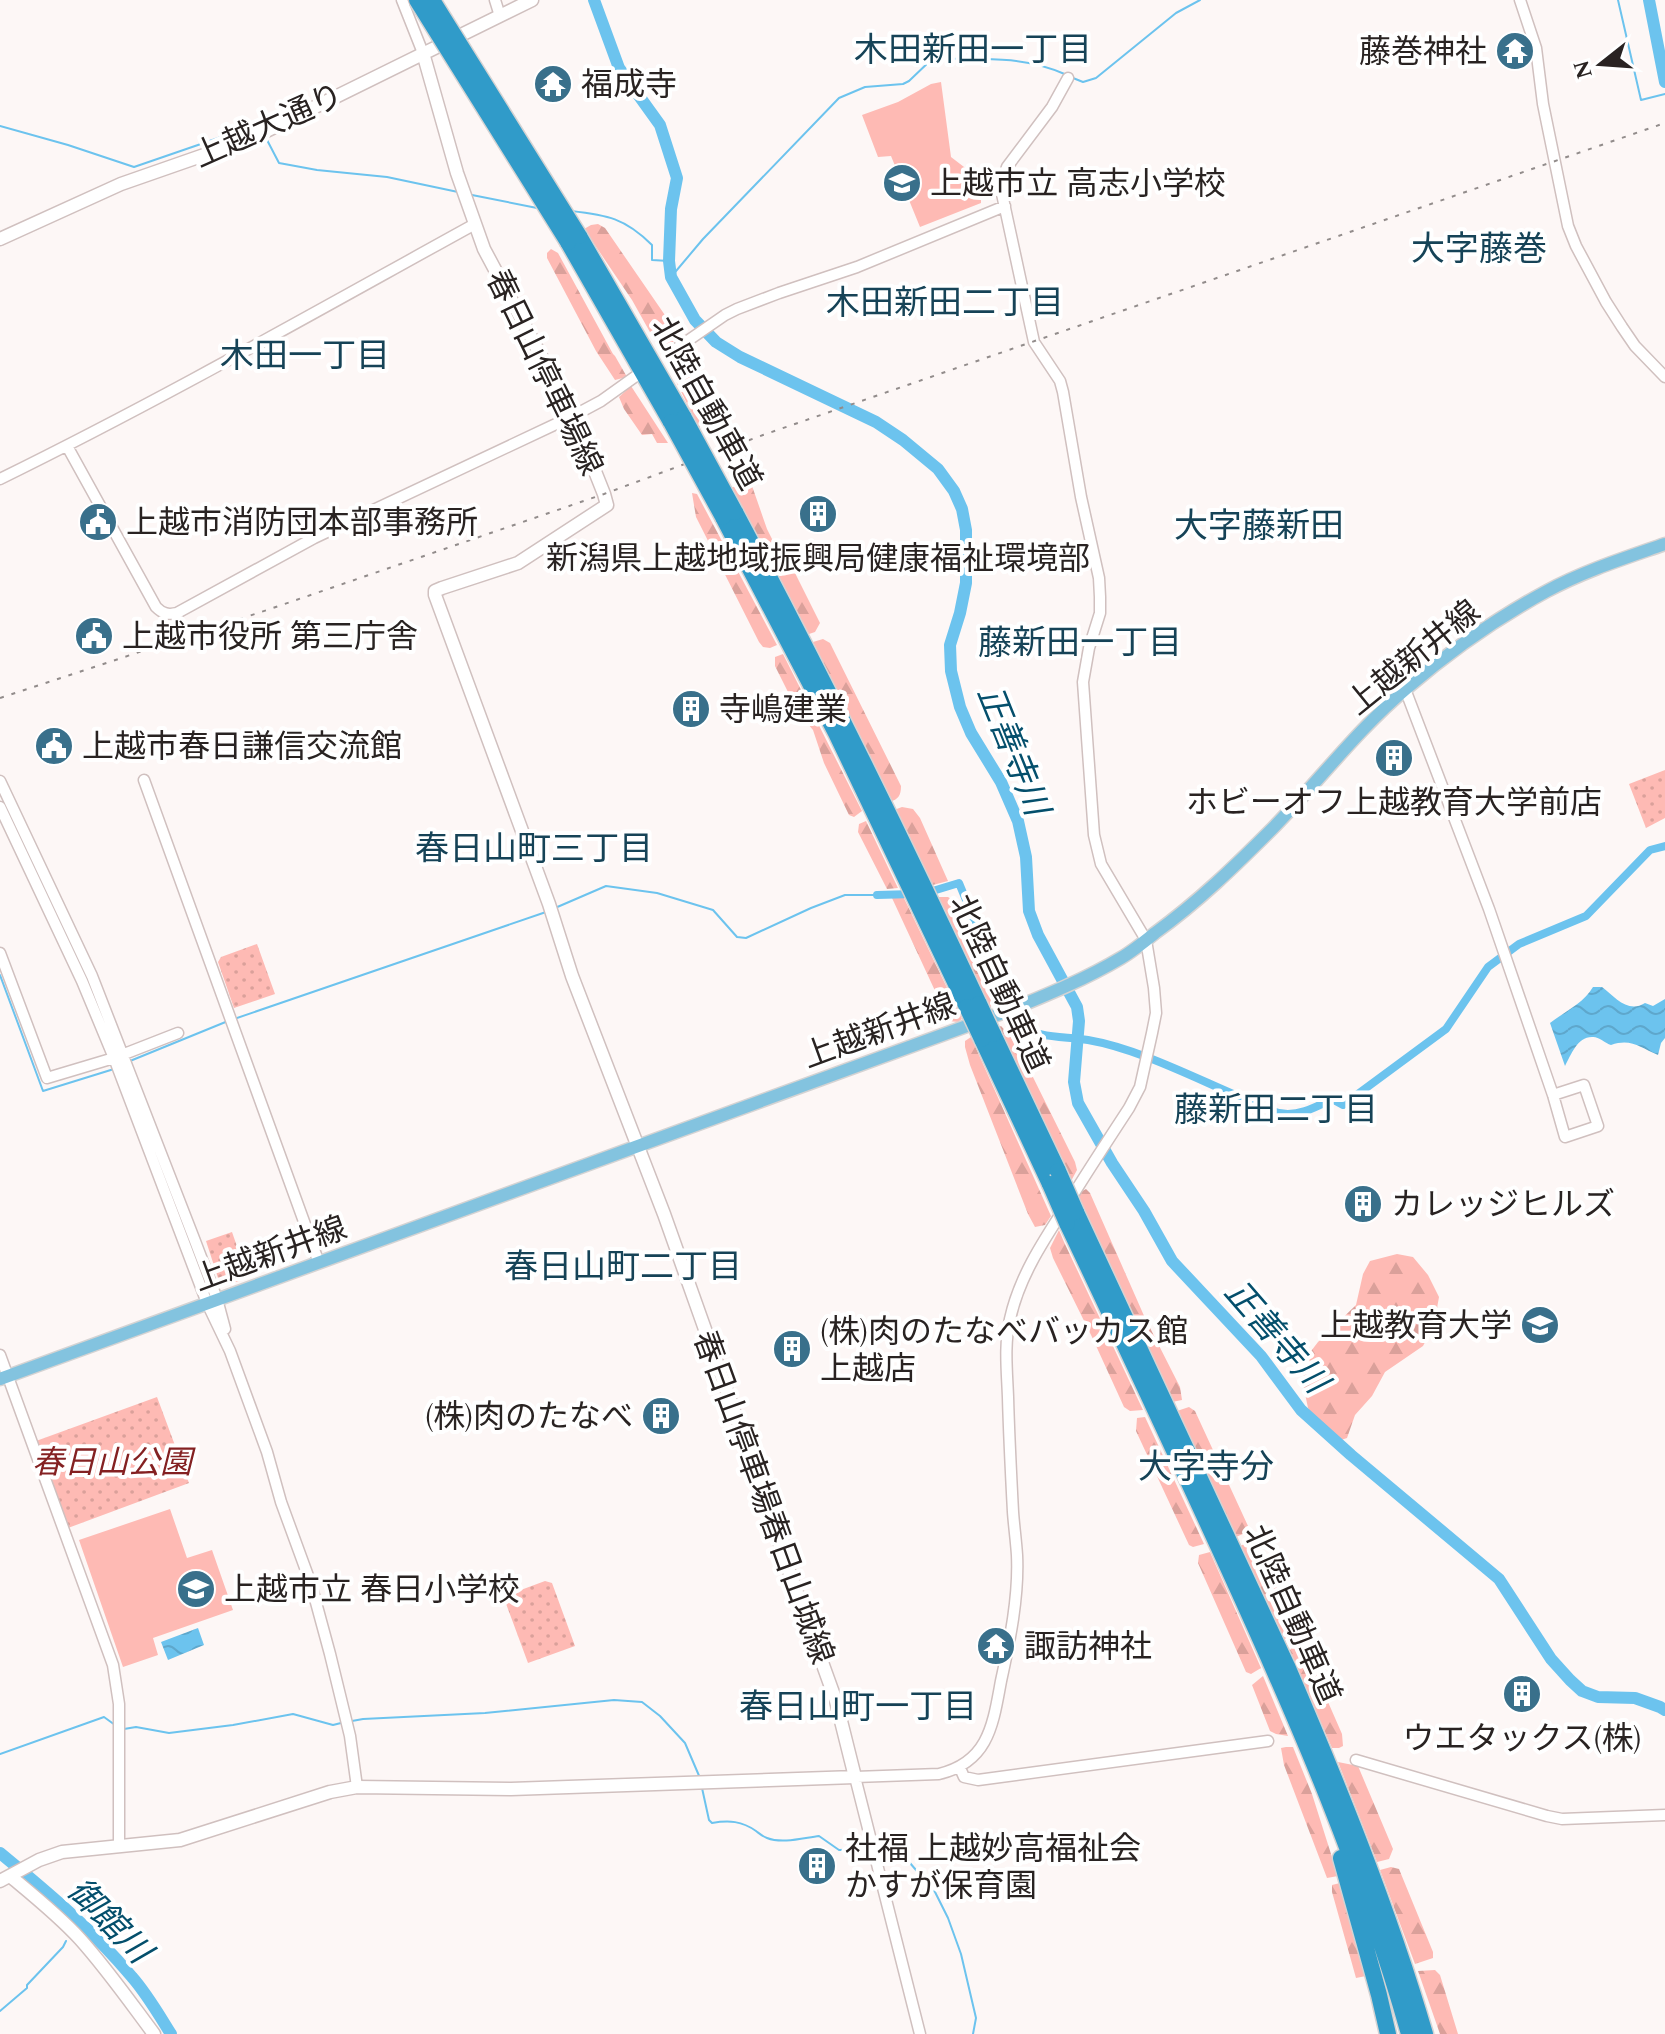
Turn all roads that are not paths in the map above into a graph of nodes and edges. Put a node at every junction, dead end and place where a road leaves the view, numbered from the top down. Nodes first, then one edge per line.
1 (402, 0) edge
2 (417, 0) edge
3 (432, 0) edge
4 (495, 0) edge
5 (532, 0) edge
6 (1520, 0) edge
7 (500, 16) junction
8 (423, 53) junction
9 (1068, 78) dead end
10 (1005, 206) junction
11 (475, 224) junction
12 (0, 239) edge
13 (574, 239) junction
14 (670, 353) dead end
15 (636, 376) dead end
16 (1665, 377) edge
17 (573, 416) junction
18 (67, 446) junction
19 (0, 479) edge
20 (1665, 544) edge
21 (435, 591) joint
22 (1405, 689) junction
23 (144, 780) dead end
24 (0, 781) edge
25 (0, 807) edge
26 (1146, 940) junction
27 (0, 953) edge
28 (178, 1033) dead end
29 (118, 1057) junction
30 (1553, 1095) junction
31 (638, 1146) junction
32 (1072, 1217) junction
33 (319, 1263) junction
34 (212, 1301) junction
35 (0, 1355) edge
36 (4, 1378) edge
37 (1275, 1671) junction
38 (1268, 1741) dead end
39 (1356, 1760) dead end
40 (960, 1768) junction
41 (855, 1777) junction
42 (357, 1787) junction
43 (1665, 1815) edge
44 (119, 1846) junction
45 (9, 1876) edge
46 (1375, 1883) junction
47 (154, 2034) edge
48 (920, 2034) edge
49 (1388, 2034) edge
50 (1409, 2034) edge
51 (1425, 2034) edge
52 (1434, 2034) edge

1 - 8 street
2 - 13 highway, 北陸自動車道, bridge
3 - 13 highway, 北陸自動車道, bridge
4 - 7 street
5 - 7 main road, 上越大通り
6 - 16 street
7 - 8 main road, 上越大通り
8 - 11 main road, 春日山停車場線
8 - 12 main road, 上越大通り
9 - 10 street
10 - 14 street
10 - 26 street
11 - 17 main road, 春日山停車場線
11 - 18 street
13 - 32 highway, 北陸自動車道, bridge
15 - 17 street
17 - 18 street
17 - 21 main road, 春日山停車場線
18 - 19 street
20 - 22 main road, 上越新井線
21 - 31 main road, 春日山停車場春日山城線
22 - 26 main road, 上越新井線
22 - 30 street
23 - 33 street
24 - 29 street
25 - 29 street
26 - 31 main road, 上越新井線
26 - 40 street
27 - 29 street
28 - 29 street
29 - 34 street
30 - 30 street
31 - 33 main road, 上越新井線
31 - 41 main road, 春日山停車場春日山城線
32 - 37 highway, 北陸自動車道
32 - 46 highway, 北陸自動車道
33 - 34 main road, 上越新井線
34 - 36 main road, 上越新井線
34 - 42 street
35 - 36 street
36 - 44 street
37 - 49 highway
37 - 50 highway, 北陸自動車道
38 - 40 street
39 - 43 street
40 - 41 street
41 - 42 main road
41 - 48 street
42 - 44 main road
44 - 45 main road
45 - 47 main road
46 - 51 highway, 北陸自動車道
46 - 52 highway

